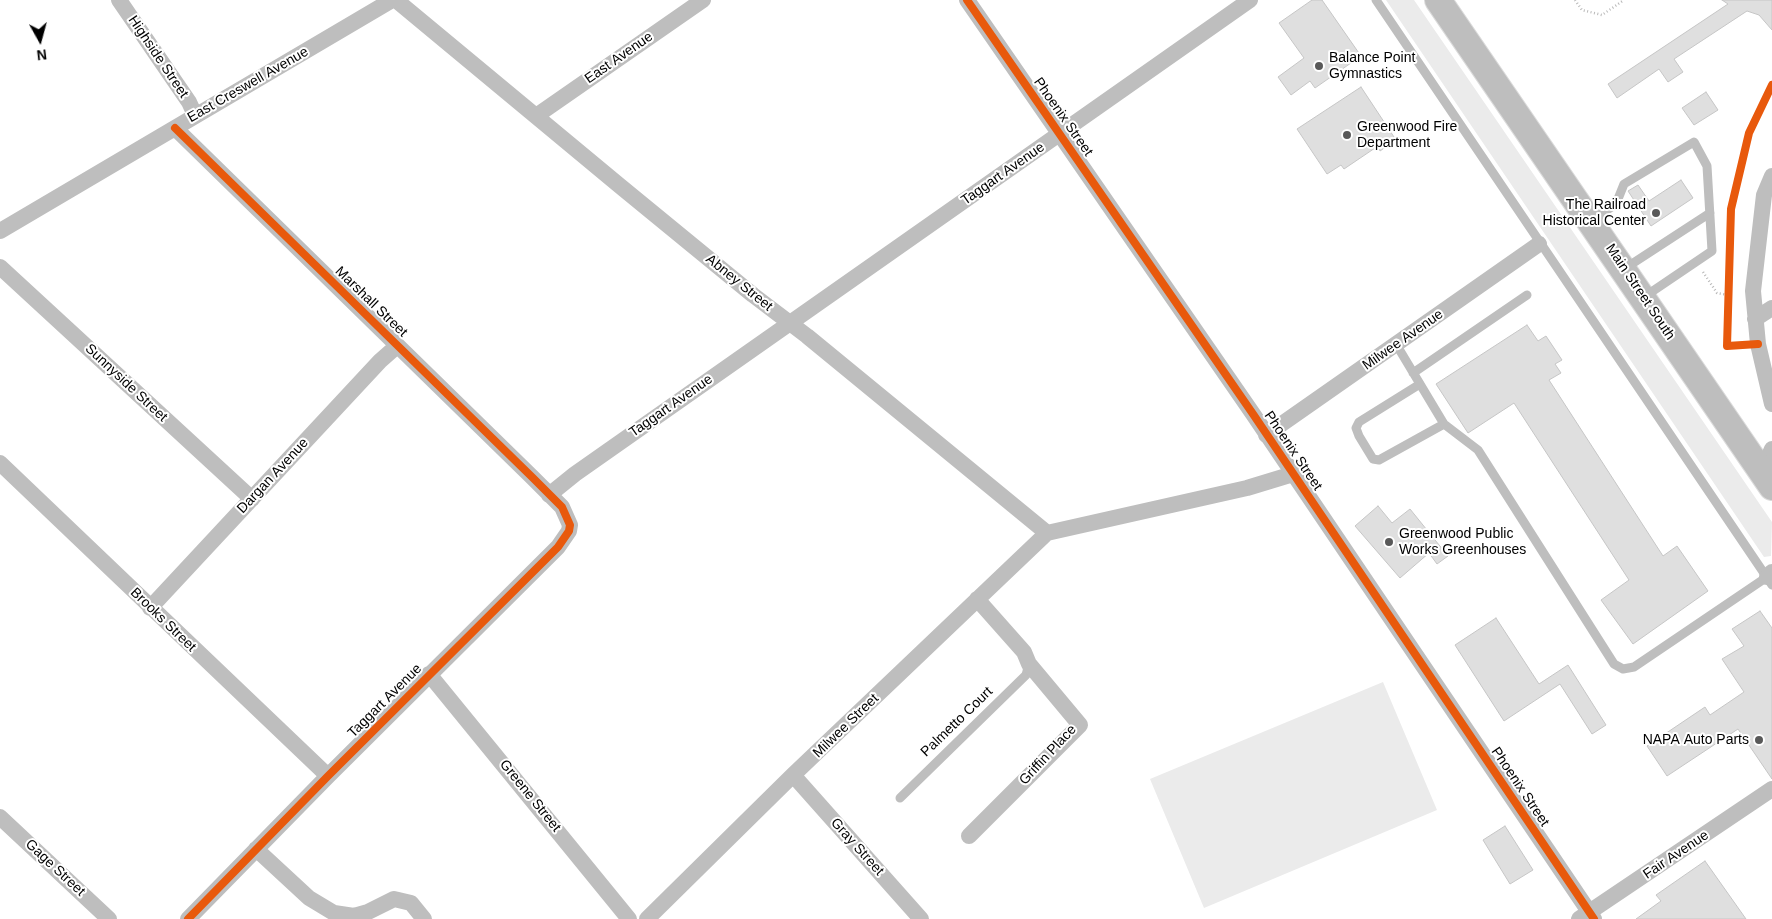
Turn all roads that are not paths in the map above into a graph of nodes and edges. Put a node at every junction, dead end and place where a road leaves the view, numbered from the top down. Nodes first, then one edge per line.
1 (119, 0) edge
2 (392, 0) edge
3 (396, 0) edge
4 (703, 0) edge
5 (968, 0) edge
6 (1250, 0) edge
7 (1376, 0) edge
8 (1438, 0) edge
9 (195, 115) junction
10 (536, 116) junction
11 (175, 128) junction
12 (1060, 134) junction
13 (1772, 176) edge
14 (1710, 213) junction
15 (1591, 221) junction
16 (0, 231) edge
17 (1539, 244) junction
18 (0, 267) edge
19 (1624, 269) junction
20 (1526, 295) dead end
21 (1644, 297) junction
22 (1772, 308) edge
23 (1755, 319) junction
24 (789, 323) junction
25 (1396, 344) junction
26 (398, 346) junction
27 (1413, 373) junction
28 (1420, 384) junction
29 (1772, 404) edge
30 (1444, 424) junction
31 (1266, 435) junction
32 (0, 463) edge
33 (1769, 469) edge
34 (1292, 474) junction
35 (549, 495) junction
36 (252, 499) junction
37 (1047, 533) junction
38 (1770, 578) edge
39 (977, 598) junction
40 (150, 608) junction
41 (1028, 664) junction
42 (429, 674) junction
43 (328, 776) junction
44 (793, 776) junction
45 (1772, 790) edge
46 (900, 798) dead end
47 (0, 817) edge
48 (969, 836) dead end
49 (256, 849) junction
50 (1587, 917) edge
51 (109, 919) edge
52 (188, 919) edge
53 (424, 919) edge
54 (629, 919) edge
55 (647, 919) edge
56 (921, 919) edge

1 - 9 street, Highside Street
2 - 9 street, East Creswell Avenue
3 - 10 street, Abney Street
4 - 10 street, East Avenue
5 - 12 street, Phoenix Street
6 - 12 street, Taggart Avenue
7 - 17 lane
8 - 15 main road, Main Street South
9 - 11 street, East Creswell Avenue
10 - 24 street, Abney Street
11 - 16 street, East Creswell Avenue
11 - 26 street, Marshall Street
12 - 24 street, Taggart Avenue
12 - 31 street, Phoenix Street
13 - 23 street
14 - 15 lane
14 - 19 lane
14 - 21 lane
15 - 19 main road, Main Street South
17 - 25 street, Milwee Avenue
17 - 38 lane
18 - 36 street, Sunnyside Street
19 - 21 main road, Main Street South
20 - 27 lane
21 - 33 main road, Main Street South
22 - 23 street
23 - 29 street
24 - 35 street, Taggart Avenue
24 - 37 street, Abney Street
25 - 27 lane
25 - 31 street, Milwee Avenue
26 - 35 street, Marshall Street
26 - 36 street, Dargan Avenue
27 - 28 lane
28 - 30 lane
28 - 30 lane
30 - 38 lane
31 - 34 street, Phoenix Street
32 - 40 street, Brooks Street
34 - 37 street
34 - 50 street, Phoenix Street
35 - 42 street, Taggart Avenue
36 - 40 street, Dargan Avenue
37 - 39 street, Milwee Street
39 - 41 street, Griffin Place
39 - 44 street, Milwee Street
40 - 43 street, Brooks Street
41 - 46 lane, Palmetto Court
41 - 48 street, Griffin Place
42 - 43 street, Taggart Avenue
42 - 54 street, Greene Street
43 - 49 street, Taggart Avenue
44 - 55 street, Milwee Street
44 - 56 street, Gray Street
45 - 50 street, Fair Avenue
47 - 51 street, Gage Street
49 - 52 street, Taggart Avenue
49 - 53 street

